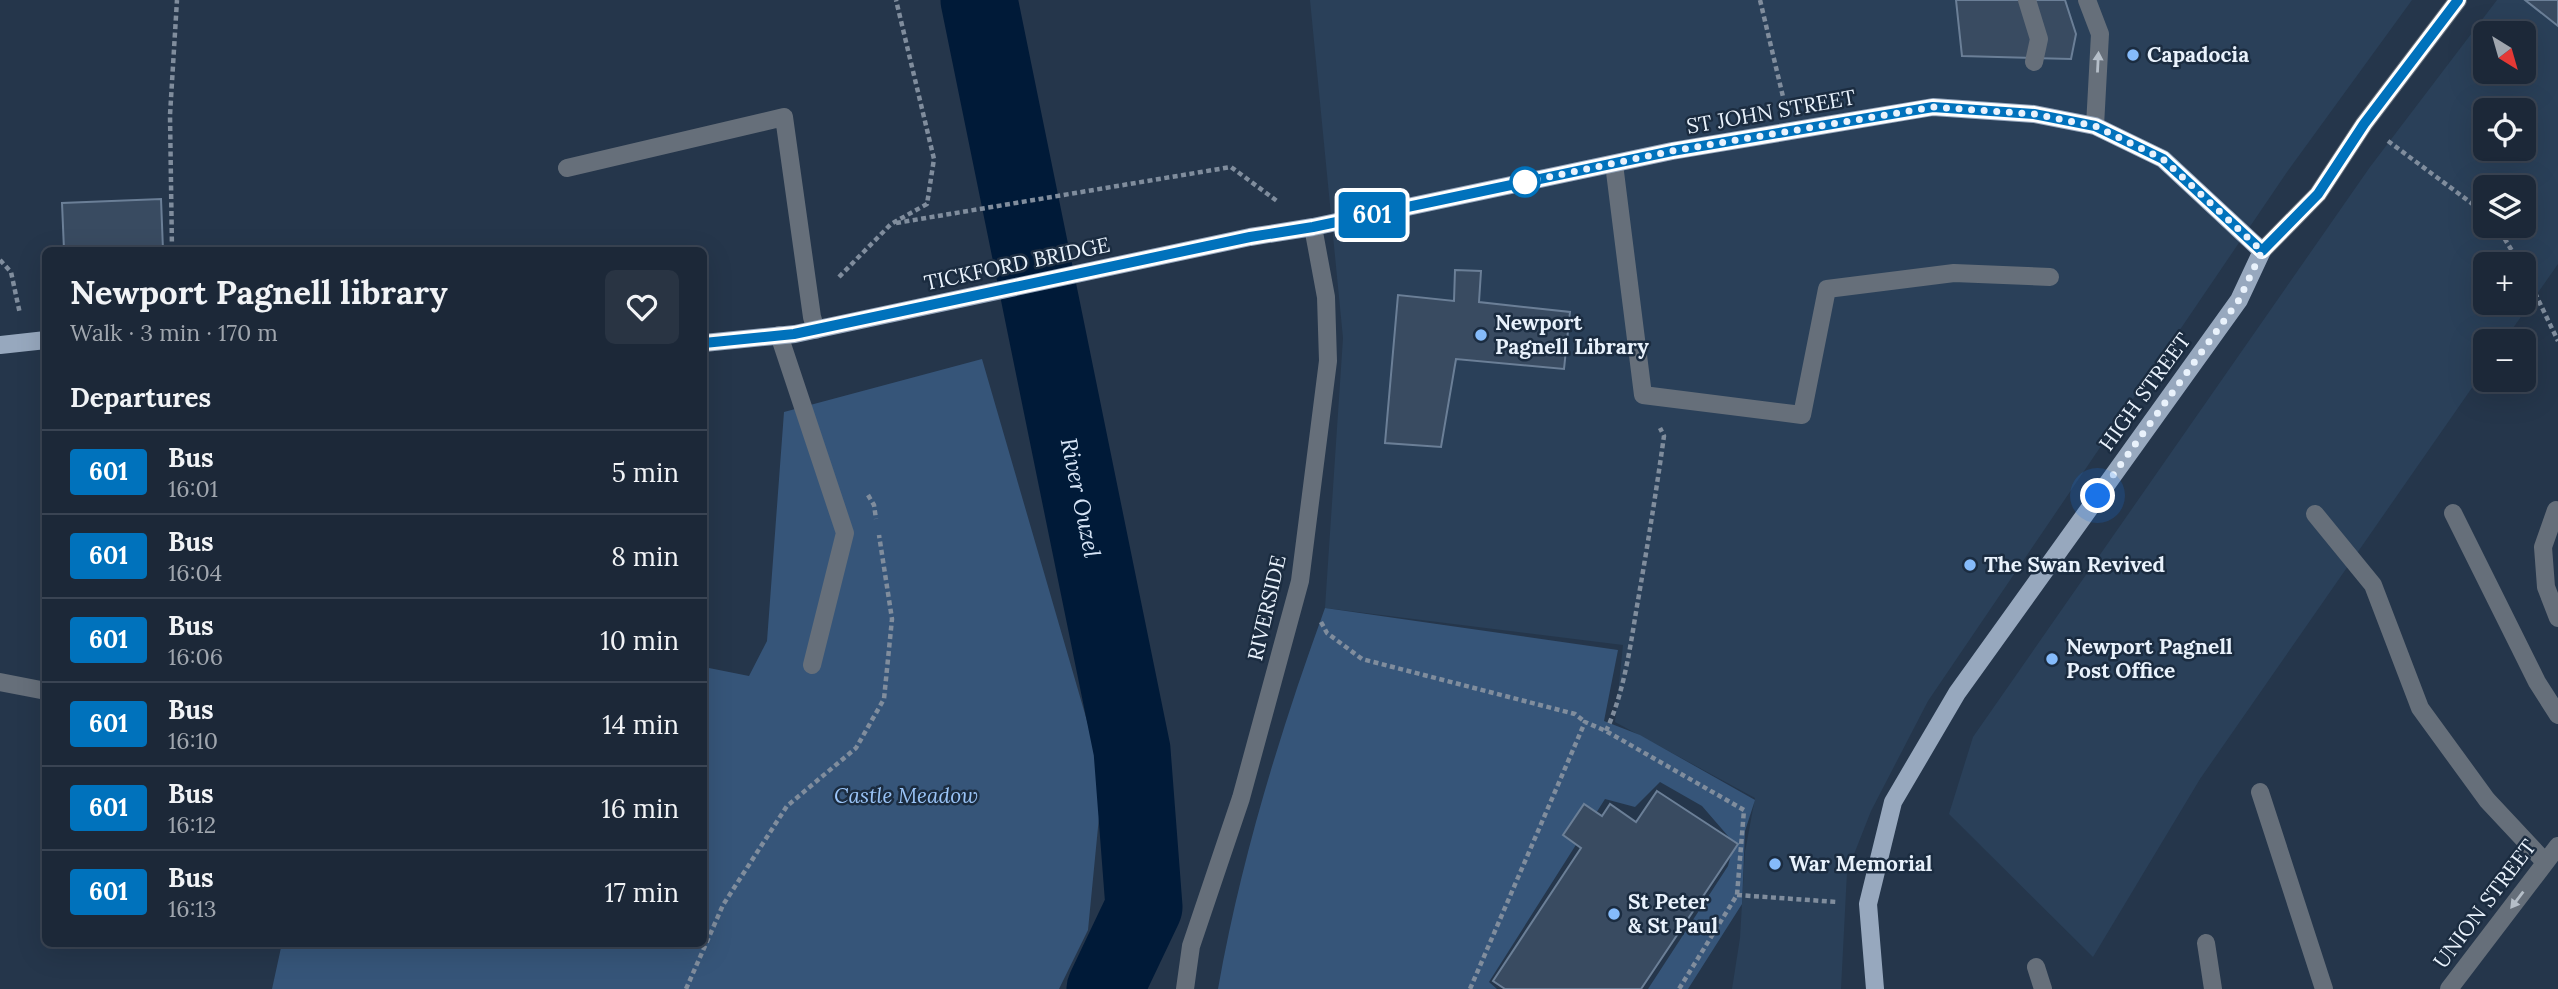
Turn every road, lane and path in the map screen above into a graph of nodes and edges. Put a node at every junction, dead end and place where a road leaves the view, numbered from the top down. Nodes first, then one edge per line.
1 (177, 0) edge
2 (896, 0) edge
3 (1759, 0) edge
4 (2027, 0) edge
5 (2087, 0) edge
6 (2458, 0) edge
7 (2034, 62) dead end
8 (2364, 124) junction
9 (2095, 126) junction
10 (1791, 132) junction
11 (1614, 164) junction
12 (567, 168) dead end
13 (2473, 204) edge
14 (891, 224) junction
15 (1313, 227) junction
16 (1250, 237) joint
17 (172, 247) edge
18 (2262, 251) junction
19 (2050, 276) dead end
20 (2536, 295) edge
21 (814, 324) junction
22 (787, 335) junction
23 (42, 340) edge
24 (2558, 341) edge
25 (707, 343) edge
26 (0, 345) edge
27 (1643, 395) junction
28 (2556, 510) dead end
29 (2453, 513) dead end
30 (2315, 514) dead end
31 (1300, 582) junction
32 (2558, 618) edge
33 (812, 665) dead end
34 (0, 682) edge
35 (42, 690) edge
36 (2558, 715) edge
37 (1586, 722) junction
38 (1606, 731) junction
39 (2260, 792) dead end
40 (2558, 846) edge
41 (2545, 862) junction
42 (1737, 895) junction
43 (1868, 904) junction
44 (2206, 943) dead end
45 (2036, 967) dead end
46 (1185, 989) edge
47 (1470, 989) edge
48 (1679, 989) edge
49 (1875, 989) edge
50 (2042, 989) edge
51 (2213, 989) edge
52 (2324, 989) edge
53 (2449, 989) edge

1 - 17 path
2 - 14 path
3 - 10 path
4 - 7 street
9 -> 5 street
6 - 8 street, HIGH STREET
8 - 13 path
8 - 18 street, HIGH STREET
9 - 10 main road, ST JOHN STREET
9 - 18 main road, ST JOHN STREET
10 - 11 main road, ST JOHN STREET
11 - 15 main road, ST JOHN STREET
11 - 27 street
12 - 21 street
14 - 15 path
14 - 21 path
15 - 16 main road, ST JOHN STREET
15 - 31 street, RIVERSIDE
16 - 21 main road, TICKFORD BRIDGE
18 - 43 main road, HIGH STREET
19 - 27 street
20 - 24 path
21 - 22 main road, TICKFORD BRIDGE
22 - 25 main road, TICKFORD BRIDGE
22 - 33 street
23 - 26 main road
27 - 38 path
28 - 32 street
29 - 36 street
30 - 41 street
31 - 37 path
31 - 46 street, RIVERSIDE
34 - 35 street
37 - 38 path
37 - 47 path
38 - 42 path
39 - 52 street
40 - 41 street, UNION STREET
41 -> 53 street, UNION STREET
42 - 43 path
42 - 48 path
43 - 49 main road, HIGH STREET
44 - 51 street
45 - 50 street

